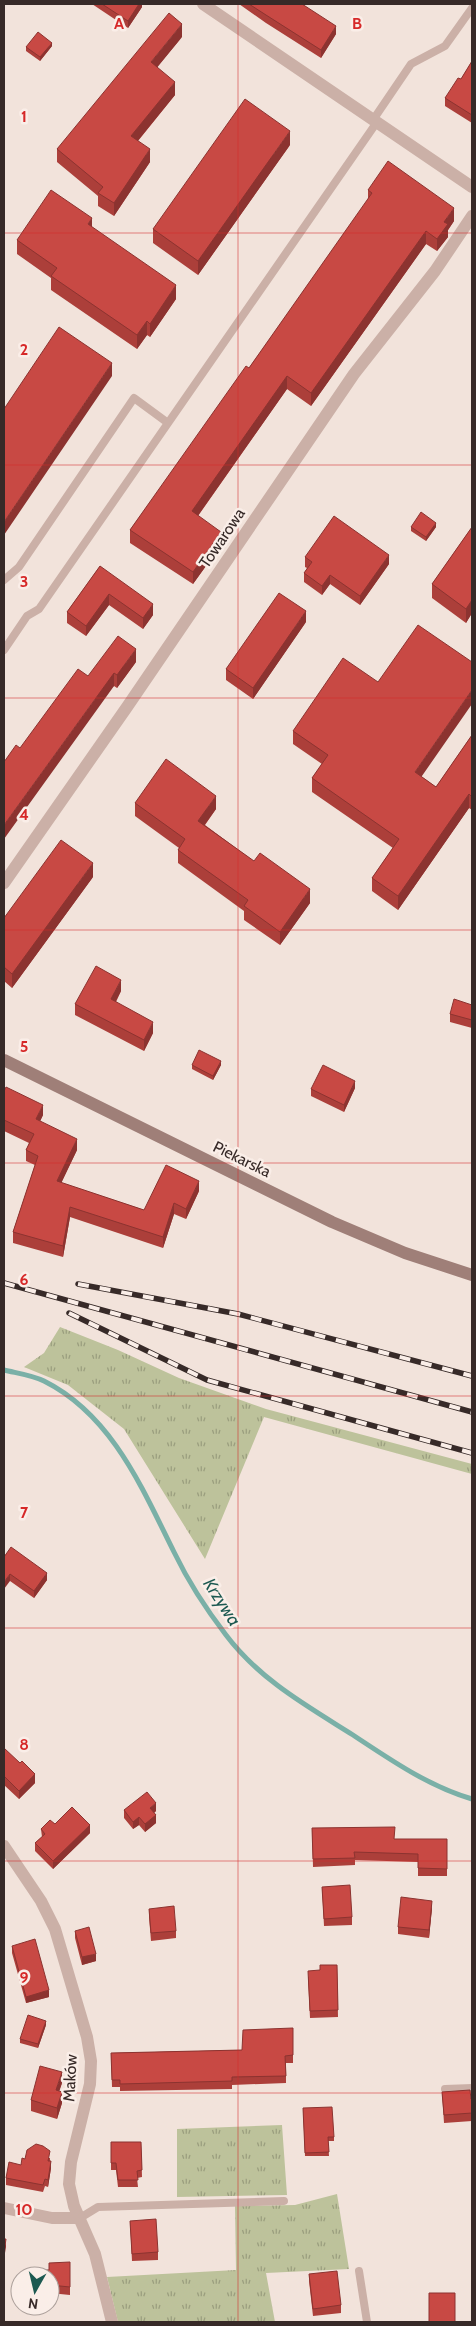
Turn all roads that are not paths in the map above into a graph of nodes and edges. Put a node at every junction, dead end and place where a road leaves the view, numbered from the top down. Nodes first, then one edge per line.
1 (203, 4) edge
2 (472, 8) edge
3 (375, 121) junction
4 (472, 187) edge
5 (472, 216) edge
6 (168, 422) junction
7 (4, 580) edge
8 (4, 650) edge
9 (4, 883) edge
10 (4, 1060) edge
11 (472, 1274) edge
12 (4, 1846) edge
13 (445, 2088) dead end
14 (472, 2088) edge
15 (284, 2201) dead end
16 (4, 2208) edge
17 (80, 2218) junction
18 (359, 2271) dead end
19 (112, 2322) edge
20 (367, 2322) edge

1 - 3 street
2 - 3 lane
3 - 4 street
3 - 6 lane
5 - 9 street, Towarowa
6 - 7 lane
6 - 8 lane
10 - 11 street, Piekarska
12 - 17 street, Maków
13 - 14 lane
15 - 17 lane
16 - 17 street
17 - 19 street, Maków
18 - 20 lane

